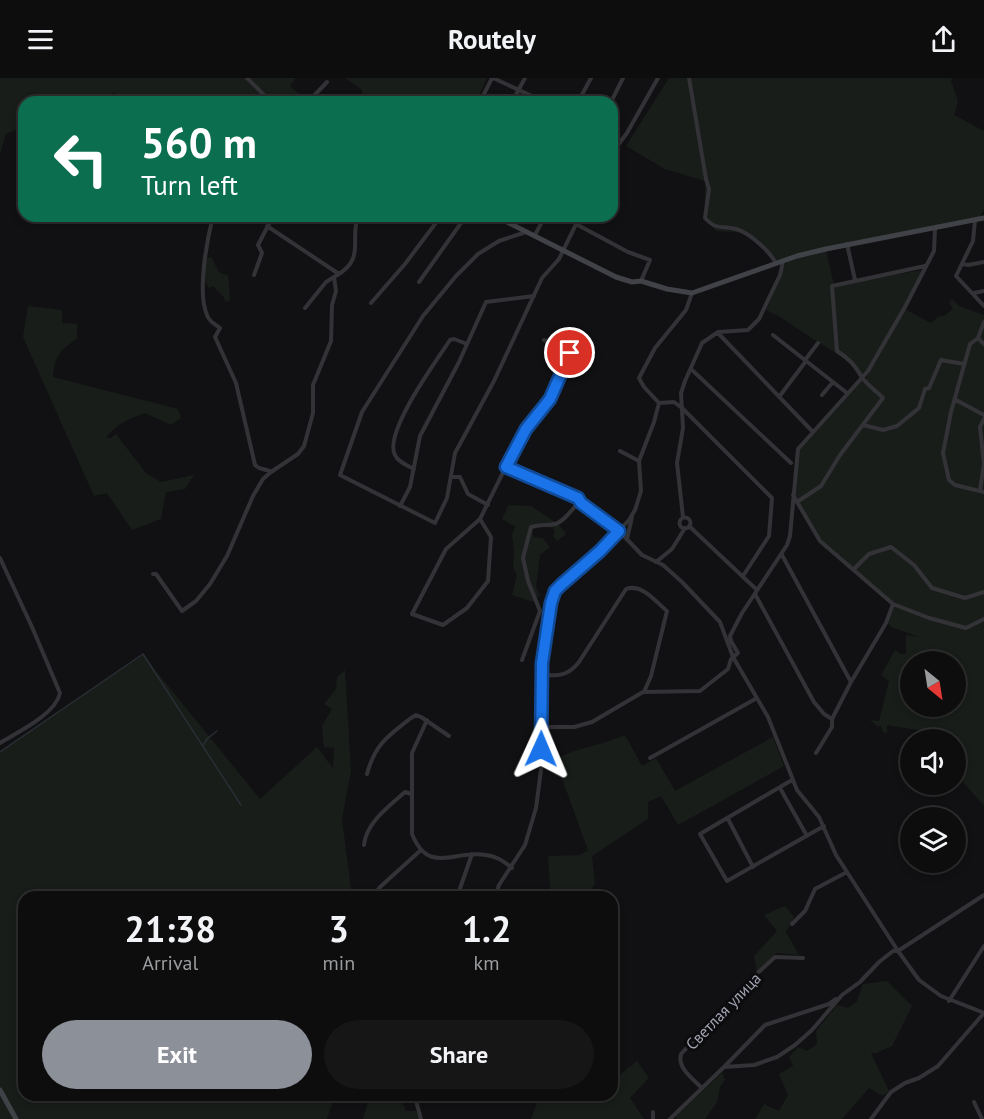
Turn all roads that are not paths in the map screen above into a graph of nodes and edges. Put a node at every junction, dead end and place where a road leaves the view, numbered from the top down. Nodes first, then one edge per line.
1 (247, 78) edge
2 (493, 78) edge
3 (525, 78) edge
4 (591, 78) edge
5 (623, 78) edge
6 (658, 78) edge
7 (689, 78) edge
8 (327, 82) dead end
9 (518, 88) junction
10 (266, 96) edge
11 (314, 96) edge
12 (483, 96) edge
13 (515, 96) edge
14 (533, 96) edge
15 (581, 96) edge
16 (614, 96) edge
17 (618, 139) edge
18 (621, 141) junction
19 (618, 145) edge
20 (984, 218) edge
21 (975, 220) junction
22 (212, 222) edge
23 (269, 222) edge
24 (356, 222) edge
25 (436, 222) edge
26 (462, 222) edge
27 (512, 222) edge
28 (542, 222) edge
29 (576, 224) joint
30 (267, 226) junction
31 (935, 228) junction
32 (526, 232) junction
33 (535, 235) junction
34 (847, 244) junction
35 (564, 251) junction
36 (783, 262) junction
37 (984, 262) edge
38 (777, 264) junction
39 (963, 264) junction
40 (926, 266) junction
41 (254, 275) dead end
42 (336, 275) junction
43 (855, 280) junction
44 (641, 281) junction
45 (419, 282) dead end
46 (984, 291) edge
47 (692, 293) junction
48 (973, 293) junction
49 (534, 296) junction
50 (371, 303) dead end
51 (984, 306) edge
52 (305, 308) dead end
53 (984, 322) edge
54 (718, 332) junction
55 (773, 335) dead end
56 (978, 338) junction
57 (544, 340) dead end
58 (818, 343) dead end
59 (467, 344) junction
60 (984, 344) edge
61 (806, 361) junction
62 (964, 364) junction
63 (691, 369) junction
64 (862, 377) junction
65 (833, 382) junction
66 (847, 393) junction
67 (822, 395) dead end
68 (779, 396) junction
69 (956, 400) junction
70 (659, 403) junction
71 (682, 408) junction
72 (984, 417) edge
73 (863, 425) junction
74 (813, 432) junction
75 (620, 451) dead end
76 (639, 461) junction
77 (791, 463) dead end
78 (506, 467) junction
79 (414, 468) junction
80 (271, 472) junction
81 (454, 477) dead end
82 (982, 491) edge
83 (792, 494) junction
84 (580, 501) junction
85 (797, 502) junction
86 (488, 505) junction
87 (400, 506) junction
88 (634, 510) junction
89 (683, 517) junction
90 (480, 519) junction
91 (687, 527) junction
92 (619, 531) junction
93 (627, 539) junction
94 (782, 555) junction
95 (0, 560) edge
96 (656, 562) junction
97 (854, 569) junction
98 (153, 574) dead end
99 (743, 576) junction
100 (756, 592) junction
101 (984, 592) edge
102 (893, 604) junction
103 (984, 619) edge
104 (733, 657) junction
105 (522, 660) dead end
106 (542, 675) junction
107 (851, 682) junction
108 (643, 692) junction
109 (757, 698) junction
110 (832, 719) junction
111 (427, 720) junction
112 (542, 727) junction
113 (449, 736) dead end
114 (0, 743) edge
115 (816, 753) dead end
116 (650, 758) dead end
117 (367, 774) dead end
118 (792, 780) junction
119 (780, 788) junction
120 (411, 794) junction
121 (728, 819) junction
122 (824, 826) junction
123 (807, 836) junction
124 (364, 845) dead end
125 (421, 850) junction
126 (472, 855) junction
127 (753, 867) junction
128 (512, 868) junction
129 (847, 872) junction
130 (377, 891) edge
131 (459, 891) edge
132 (497, 891) edge
133 (984, 895) edge
134 (792, 924) dead end
135 (984, 946) edge
136 (898, 951) junction
137 (803, 958) dead end
138 (842, 995) junction
139 (949, 1001) junction
140 (984, 1013) edge
141 (724, 1067) junction
142 (702, 1088) junction
143 (0, 1090) edge
144 (416, 1101) edge
145 (974, 1102) dead end
146 (653, 1112) dead end
147 (16, 1119) edge
148 (421, 1119) edge
149 (653, 1119) edge
150 (670, 1119) edge
151 (871, 1119) edge
152 (982, 1119) edge

1 - 10 street
2 - 9 street
2 - 12 street
3 - 9 street
4 - 15 street
5 - 16 street
6 - 18 street
7 - 38 street
8 - 11 street
9 - 13 street
9 - 14 street
17 - 18 street
18 - 19 street
20 - 21 street
21 - 31 street
21 - 39 street
22 - 80 street
23 - 30 street
24 - 42 street
25 - 50 street
26 - 45 street
27 - 32 street
28 - 33 street
29 - 35 street
29 - 44 street
30 - 41 street
30 - 42 street
31 - 34 street
31 - 40 street
32 - 33 street
32 - 87 street
33 - 35 street
34 - 36 street
34 - 43 street
35 - 44 street
35 - 49 street
36 - 38 street
36 - 54 street
37 - 39 street
38 - 47 street
39 - 48 street
40 - 43 street
40 - 64 street
42 - 52 street
42 - 80 street
43 - 64 street
44 - 47 street
46 - 48 street
47 - 70 street
48 - 51 street
49 - 59 street
49 - 87 street
53 - 56 street
54 - 63 street
54 - 68 street
55 - 61 street
56 - 60 street
56 - 62 street
57 - 78 street
58 - 61 street
59 - 79 street
59 - 79 street
61 - 65 street
61 - 68 street
62 - 69 street
62 - 73 street
63 - 71 street
63 - 77 street
64 - 66 street
64 - 73 street
65 - 66 street
65 - 67 street
66 - 74 street
68 - 74 street
69 - 72 street
69 - 82 street
70 - 71 street
70 - 76 street
71 - 89 street
71 - 99 street
72 - 82 street
73 - 85 street
74 - 83 street
75 - 76 street
76 - 88 street
78 - 84 street
78 - 86 street
79 - 87 street
80 - 98 street
81 - 86 street
83 - 85 street
83 - 94 street
84 - 92 street
84 - 105 street
85 - 97 street
86 - 90 street
88 - 92 street
88 - 93 street
89 - 91 street
89 - 91 street
90 - 90 street
91 - 96 street
91 - 99 street
92 - 93 street
92 - 106 street
93 - 96 street
94 - 100 street
94 - 107 street
95 - 114 street
96 - 104 street
97 - 101 street
97 - 102 street
99 - 100 street
100 - 104 street
100 - 110 street
102 - 103 street
102 - 107 street
104 - 108 street
104 - 109 street
106 - 108 street
106 - 112 street
107 - 110 street
108 - 112 street
109 - 116 street
109 - 118 street
110 - 115 street
111 - 113 street
111 - 117 street
111 - 120 street
112 - 128 street
118 - 119 street
118 - 122 street
119 - 121 street
119 - 123 street
120 - 124 street
120 - 125 street
121 - 127 street
121 - 127 street
122 - 123 street
122 - 129 street
123 - 127 street
125 - 126 street
125 - 130 street
126 - 128 street
126 - 131 street
128 - 132 street
129 - 134 street
129 - 136 street
133 - 136 street
135 - 139 street
136 - 138 street
136 - 139 street
137 - 142 street, Светлая улица
138 - 141 street
138 - 141 street
139 - 140 street
140 - 151 street
141 - 142 street
142 - 150 street
143 - 147 street
144 - 148 street
145 - 152 street
146 - 149 street

